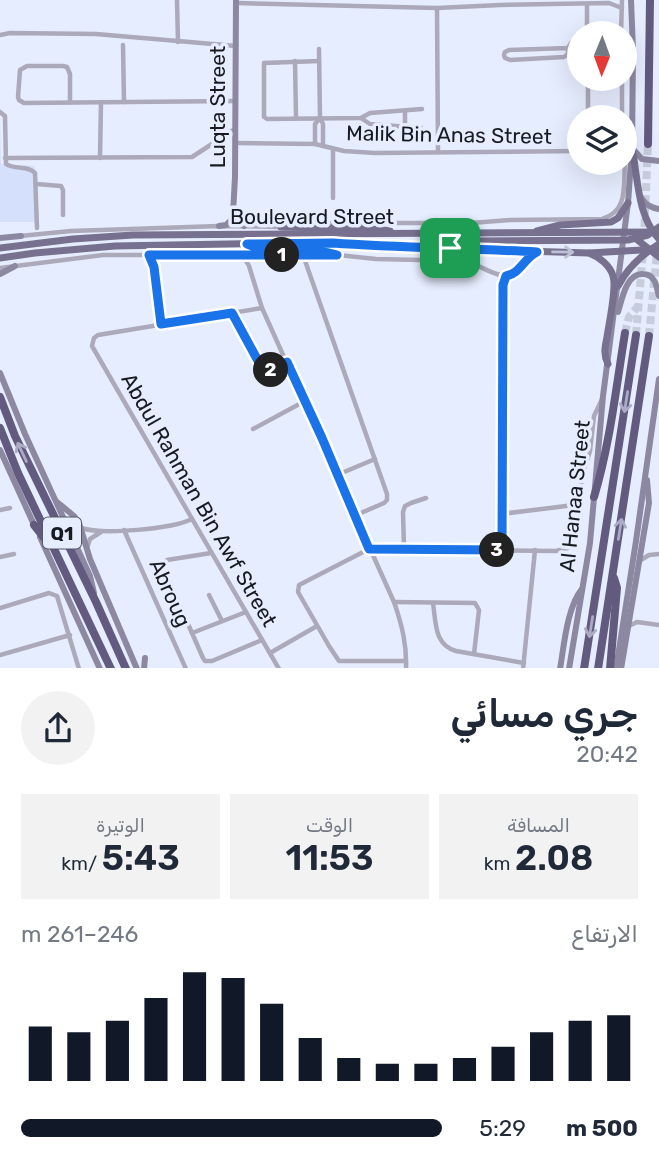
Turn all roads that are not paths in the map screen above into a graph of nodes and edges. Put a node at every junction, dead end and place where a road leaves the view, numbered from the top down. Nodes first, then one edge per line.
1 (177, 0) edge
2 (449, 0) edge
3 (619, 0) edge
4 (631, 0) edge
5 (650, 0) edge
6 (236, 2) edge
7 (260, 2) edge
8 (281, 2) edge
9 (500, 2) edge
10 (296, 3) edge
11 (609, 3) junction
12 (587, 4) junction
13 (449, 7) junction
14 (437, 8) junction
15 (622, 8) junction
16 (587, 21) edge
17 (623, 21) edge
18 (632, 21) edge
19 (0, 33) edge
20 (178, 42) junction
21 (123, 45) dead end
22 (236, 46) junction
23 (568, 48) joint
24 (319, 49) dead end
25 (295, 61) junction
26 (319, 61) junction
27 (235, 101) junction
28 (101, 102) junction
29 (124, 102) junction
30 (70, 103) junction
31 (422, 109) dead end
32 (405, 111) junction
33 (0, 112) edge
34 (296, 118) junction
35 (320, 118) junction
36 (361, 118) junction
37 (405, 126) junction
38 (421, 128) dead end
39 (235, 129) junction
40 (235, 143) junction
41 (315, 144) junction
42 (648, 144) tunnel mouth
43 (323, 146) junction
44 (333, 149) junction
45 (567, 151) edge
46 (438, 152) junction
47 (637, 154) edge
48 (5, 158) junction
49 (100, 158) junction
50 (659, 161) edge
51 (624, 175) edge
52 (630, 175) edge
53 (637, 175) edge
54 (36, 184) junction
55 (640, 194) junction
56 (333, 198) dead end
57 (628, 204) junction
58 (659, 209) edge
59 (233, 214) junction
60 (63, 215) dead end
61 (219, 226) junction
62 (244, 226) junction
63 (281, 227) junction
64 (37, 228) dead end
65 (657, 230) edge
66 (624, 232) junction
67 (533, 233) junction
68 (411, 234) junction
69 (21, 236) joint
70 (0, 239) edge
71 (637, 239) junction
72 (623, 241) junction
73 (659, 241) edge
74 (247, 244) junction
75 (0, 248) edge
76 (450, 248) junction
77 (655, 249) edge
78 (622, 251) junction
79 (537, 252) junction
80 (589, 253) junction
81 (161, 254) junction
82 (243, 254) junction
83 (149, 255) junction
84 (255, 255) junction
85 (303, 255) junction
86 (337, 255) junction
87 (659, 257) edge
88 (0, 258) edge
89 (15, 266) junction
90 (249, 266) junction
91 (154, 267) junction
92 (0, 268) edge
93 (0, 274) edge
94 (499, 275) junction
95 (506, 276) junction
96 (503, 285) junction
97 (618, 286) junction
98 (659, 296) edge
99 (262, 308) junction
100 (232, 313) junction
101 (161, 324) junction
102 (613, 327) junction
103 (625, 333) tunnel mouth
104 (636, 335) tunnel mouth
105 (649, 336) tunnel mouth
106 (287, 362) junction
107 (608, 364) junction
108 (0, 373) edge
109 (659, 379) edge
110 (603, 396) junction
111 (0, 397) edge
112 (305, 401) junction
113 (0, 428) edge
114 (253, 429) dead end
115 (0, 450) edge
116 (375, 459) junction
117 (646, 474) junction
118 (337, 475) junction
119 (594, 497) junction
120 (426, 498) dead end
121 (55, 500) junction
122 (580, 500) junction
123 (566, 506) junction
124 (9, 508) dead end
125 (0, 510) edge
126 (501, 514) junction
127 (578, 515) junction
128 (354, 516) junction
129 (192, 519) junction
130 (34, 525) junction
131 (81, 528) junction
132 (124, 530) junction
133 (102, 531) junction
134 (643, 537) junction
135 (404, 548) junction
136 (87, 549) junction
137 (369, 549) junction
138 (502, 550) junction
139 (535, 550) junction
140 (14, 554) dead end
141 (211, 554) junction
142 (657, 554) edge
143 (0, 557) edge
144 (90, 559) junction
145 (639, 561) junction
146 (613, 576) junction
147 (93, 586) junction
148 (583, 588) junction
149 (209, 595) dead end
150 (96, 602) junction
151 (394, 602) junction
152 (80, 603) junction
153 (433, 603) junction
154 (0, 608) edge
155 (246, 612) junction
156 (114, 616) junction
157 (126, 621) dead end
158 (222, 621) junction
159 (659, 625) edge
160 (317, 626) junction
161 (629, 626) junction
162 (192, 633) junction
163 (69, 635) junction
164 (262, 640) junction
165 (270, 653) junction
166 (0, 654) edge
167 (474, 654) junction
168 (145, 658) dead end
169 (407, 661) junction
170 (524, 666) edge
171 (79, 668) edge
172 (100, 668) edge
173 (111, 668) edge
174 (125, 668) edge
175 (137, 668) edge
176 (144, 668) edge
177 (187, 668) edge
178 (279, 668) edge
179 (406, 668) edge
180 (560, 668) edge
181 (569, 668) edge
182 (584, 668) edge
183 (598, 668) edge
184 (610, 668) edge
185 (619, 668) edge

1 - 20 street
2 - 13 street
3 - 11 street
3 - 15 street
4 - 18 main road
5 - 42 highway
6 - 7 street
6 - 22 main road, Luqta Street
7 - 8 street
8 - 10 street
9 - 12 street
9 - 13 street
10 - 14 street
11 - 12 street
11 - 15 street
12 - 16 street
13 - 14 street
14 - 46 street
15 - 17 street
19 - 20 street
20 - 22 street
21 - 29 street
22 - 27 main road, Luqta Street
23 - 23 street
24 - 26 street
25 - 26 street
25 - 34 street
25 - 34 street
26 - 35 street
27 - 29 street
27 - 39 main road, Luqta Street
28 - 29 street
28 - 30 street
28 - 49 street
30 - 30 street
31 - 32 street
32 - 36 street
32 - 37 street
33 - 48 street
34 - 35 street
35 - 36 street
35 - 41 street
35 - 43 street
36 - 37 street
37 - 38 street
39 - 40 main road, Luqta Street
39 - 49 street
40 - 41 street, Malik Bin Anas Street
40 - 59 main road, Luqta Street
41 - 43 street, Malik Bin Anas Street
43 - 44 street, Malik Bin Anas Street
44 - 46 street, Malik Bin Anas Street
44 - 56 street
45 - 46 street, Malik Bin Anas Street
47 - 50 main road
48 - 49 street
48 - 54 street
51 - 63 street, Boulevard Street
52 - 57 main road
53 - 55 main road
54 - 60 street
54 - 64 street
55 - 58 main road
55 - 65 main road
57 - 66 main road
57 - 67 main road
59 - 61 main road
59 - 62 main road
61 - 62 street, Boulevard Street
61 - 69 street, Boulevard Street
62 - 63 street, Boulevard Street
63 - 68 main road
65 - 66 main road, Boulevard Street
65 - 71 main road
65 - 73 main road
66 - 67 main road, Boulevard Street
66 - 71 main road
66 - 72 main road
67 - 68 main road, Boulevard Street
68 - 75 main road, Boulevard Street
69 - 70 main road
71 - 72 main road
71 - 77 main road
72 - 76 main road
72 - 78 main road
73 - 77 main road
74 - 76 main road, Boulevard Street
74 - 86 main road
74 - 88 main road, Boulevard Street
76 - 79 main road, Boulevard Street
77 - 78 main road, Boulevard Street
77 - 87 main road
77 - 97 main road
78 - 80 main road, Boulevard Street
78 - 97 main road
79 -> 80 main road, Boulevard Street
79 - 95 street
80 - 107 main road
81 - 82 street, Boulevard Street
81 - 83 street, Boulevard Street
81 - 91 street
82 - 84 street, Boulevard Street
82 - 90 street
83 - 89 street, Boulevard Street
83 - 91 street
84 - 85 street, Boulevard Street
84 - 90 street
85 - 86 street, Boulevard Street
85 - 116 street
86 - 94 street, Boulevard Street
89 - 92 street, Boulevard Street
89 - 93 main road
90 - 99 street
91 - 101 street
94 - 95 street, Boulevard Street
94 - 96 street
95 - 96 street
96 - 126 street
97 - 102 main road
98 - 102 main road
99 - 100 street
99 - 106 street
100 - 101 street
100 - 106 street
101 - 129 street, Abdul Rahman Bin Awf Street
102 - 107 main road, Al Hanaa Street
103 - 119 highway
104 -> 182 highway, Al Hanaa Street
146 -> 105 highway
106 - 112 street
107 - 110 main road, Al Hanaa Street
108 - 121 main road
109 - 117 main road
110 - 119 main road, Al Hanaa Street
110 - 122 street
150 -> 111 highway, Q1
112 - 114 street
112 - 118 street
113 - 152 highway, Q1
115 - 130 main road
116 - 118 street
116 - 128 street
117 - 134 main road
117 - 185 main road
118 - 128 street
119 - 148 main road, Al Hanaa Street
120 - 135 street
121 - 131 main road
121 - 147 main road
122 - 123 street
122 - 127 street
123 - 126 street
123 - 127 street
124 - 125 street
126 - 138 street
127 - 139 street
128 - 137 street
129 - 132 street
129 - 141 street, Abdul Rahman Bin Awf Street
130 - 152 highway
130 - 172 main road
131 - 133 street
131 - 136 main road
132 - 133 street
132 - 177 street, Abroug
133 - 136 street
134 - 142 street
134 - 145 main road
135 - 137 street
135 - 138 street
136 - 144 main road
137 - 151 street
137 - 160 street
138 - 139 street
139 - 170 street
140 - 143 street
141 - 155 street, Abdul Rahman Bin Awf Street
141 - 162 street
142 - 145 street
144 - 147 main road
144 - 156 main road
145 - 161 main road
146 - 183 highway
146 - 184 highway
147 - 150 main road
148 - 180 main road
148 - 181 main road, Al Hanaa Street
149 - 158 street
150 - 174 highway, Q1
151 - 153 street
151 - 169 street
152 - 173 highway, Q1
153 - 167 street
153 - 167 street
154 - 163 street
155 - 158 street
155 - 164 street, Abdul Rahman Bin Awf Street
156 - 157 main road
156 - 175 main road
158 - 162 street
159 - 161 street
160 - 165 street
160 - 169 street
161 - 185 main road
162 - 164 street
163 - 166 street
163 - 171 street
164 - 165 street, Abdul Rahman Bin Awf Street
165 - 178 street, Abdul Rahman Bin Awf Street
167 - 170 street
168 - 176 main road
169 - 179 street

